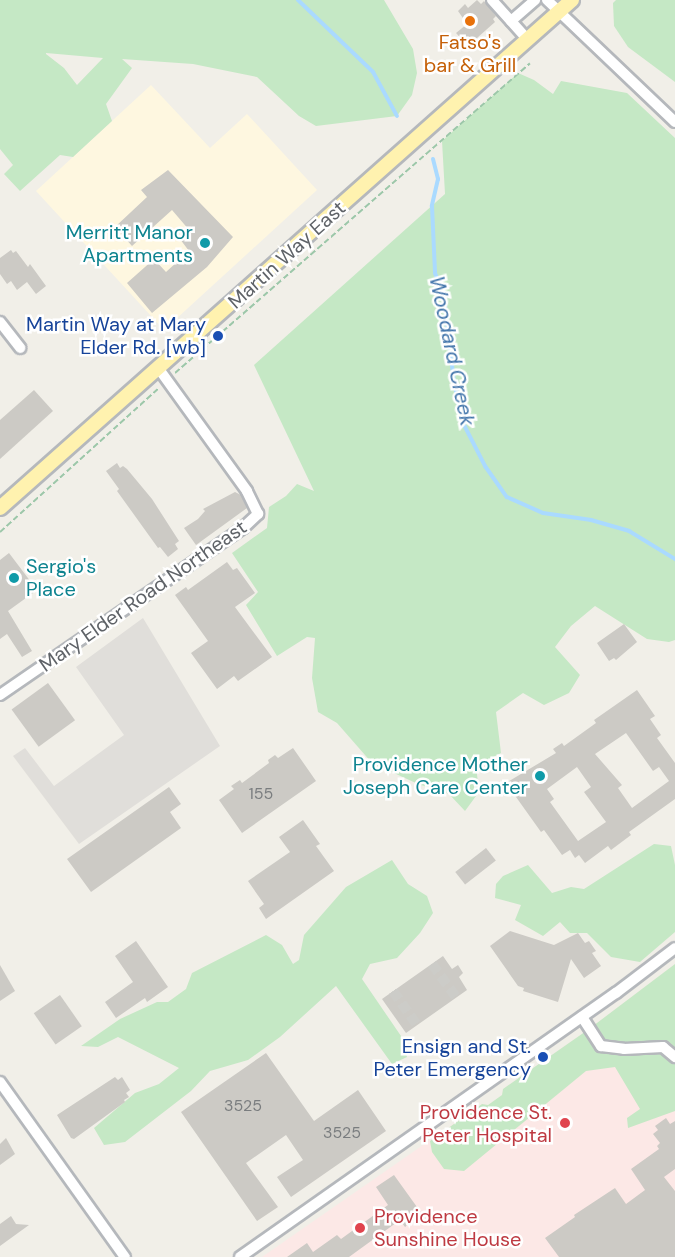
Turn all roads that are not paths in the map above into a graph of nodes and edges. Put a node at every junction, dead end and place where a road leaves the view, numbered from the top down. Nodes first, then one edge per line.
1 (492, 0) edge
2 (535, 0) edge
3 (547, 0) edge
4 (572, 0) edge
5 (558, 12) junction
6 (511, 21) junction
7 (528, 40) junction
8 (675, 122) edge
9 (0, 322) edge
10 (20, 348) dead end
11 (163, 375) junction
12 (0, 508) edge
13 (0, 695) edge
14 (675, 948) edge
15 (582, 1017) junction
16 (675, 1058) edge
17 (0, 1082) edge
18 (125, 1257) edge
19 (240, 1257) edge

1 - 6 street
2 - 6 street
3 - 5 street
4 - 5 main road, Martin Way East
5 - 7 main road, Martin Way East
5 - 8 street
6 - 7 street
7 - 11 main road, Martin Way East
9 - 10 street
11 - 12 main road, Martin Way East
11 - 13 street, Mary Elder Road Northeast
14 - 15 street
15 - 16 street
15 - 19 street
17 - 18 street

